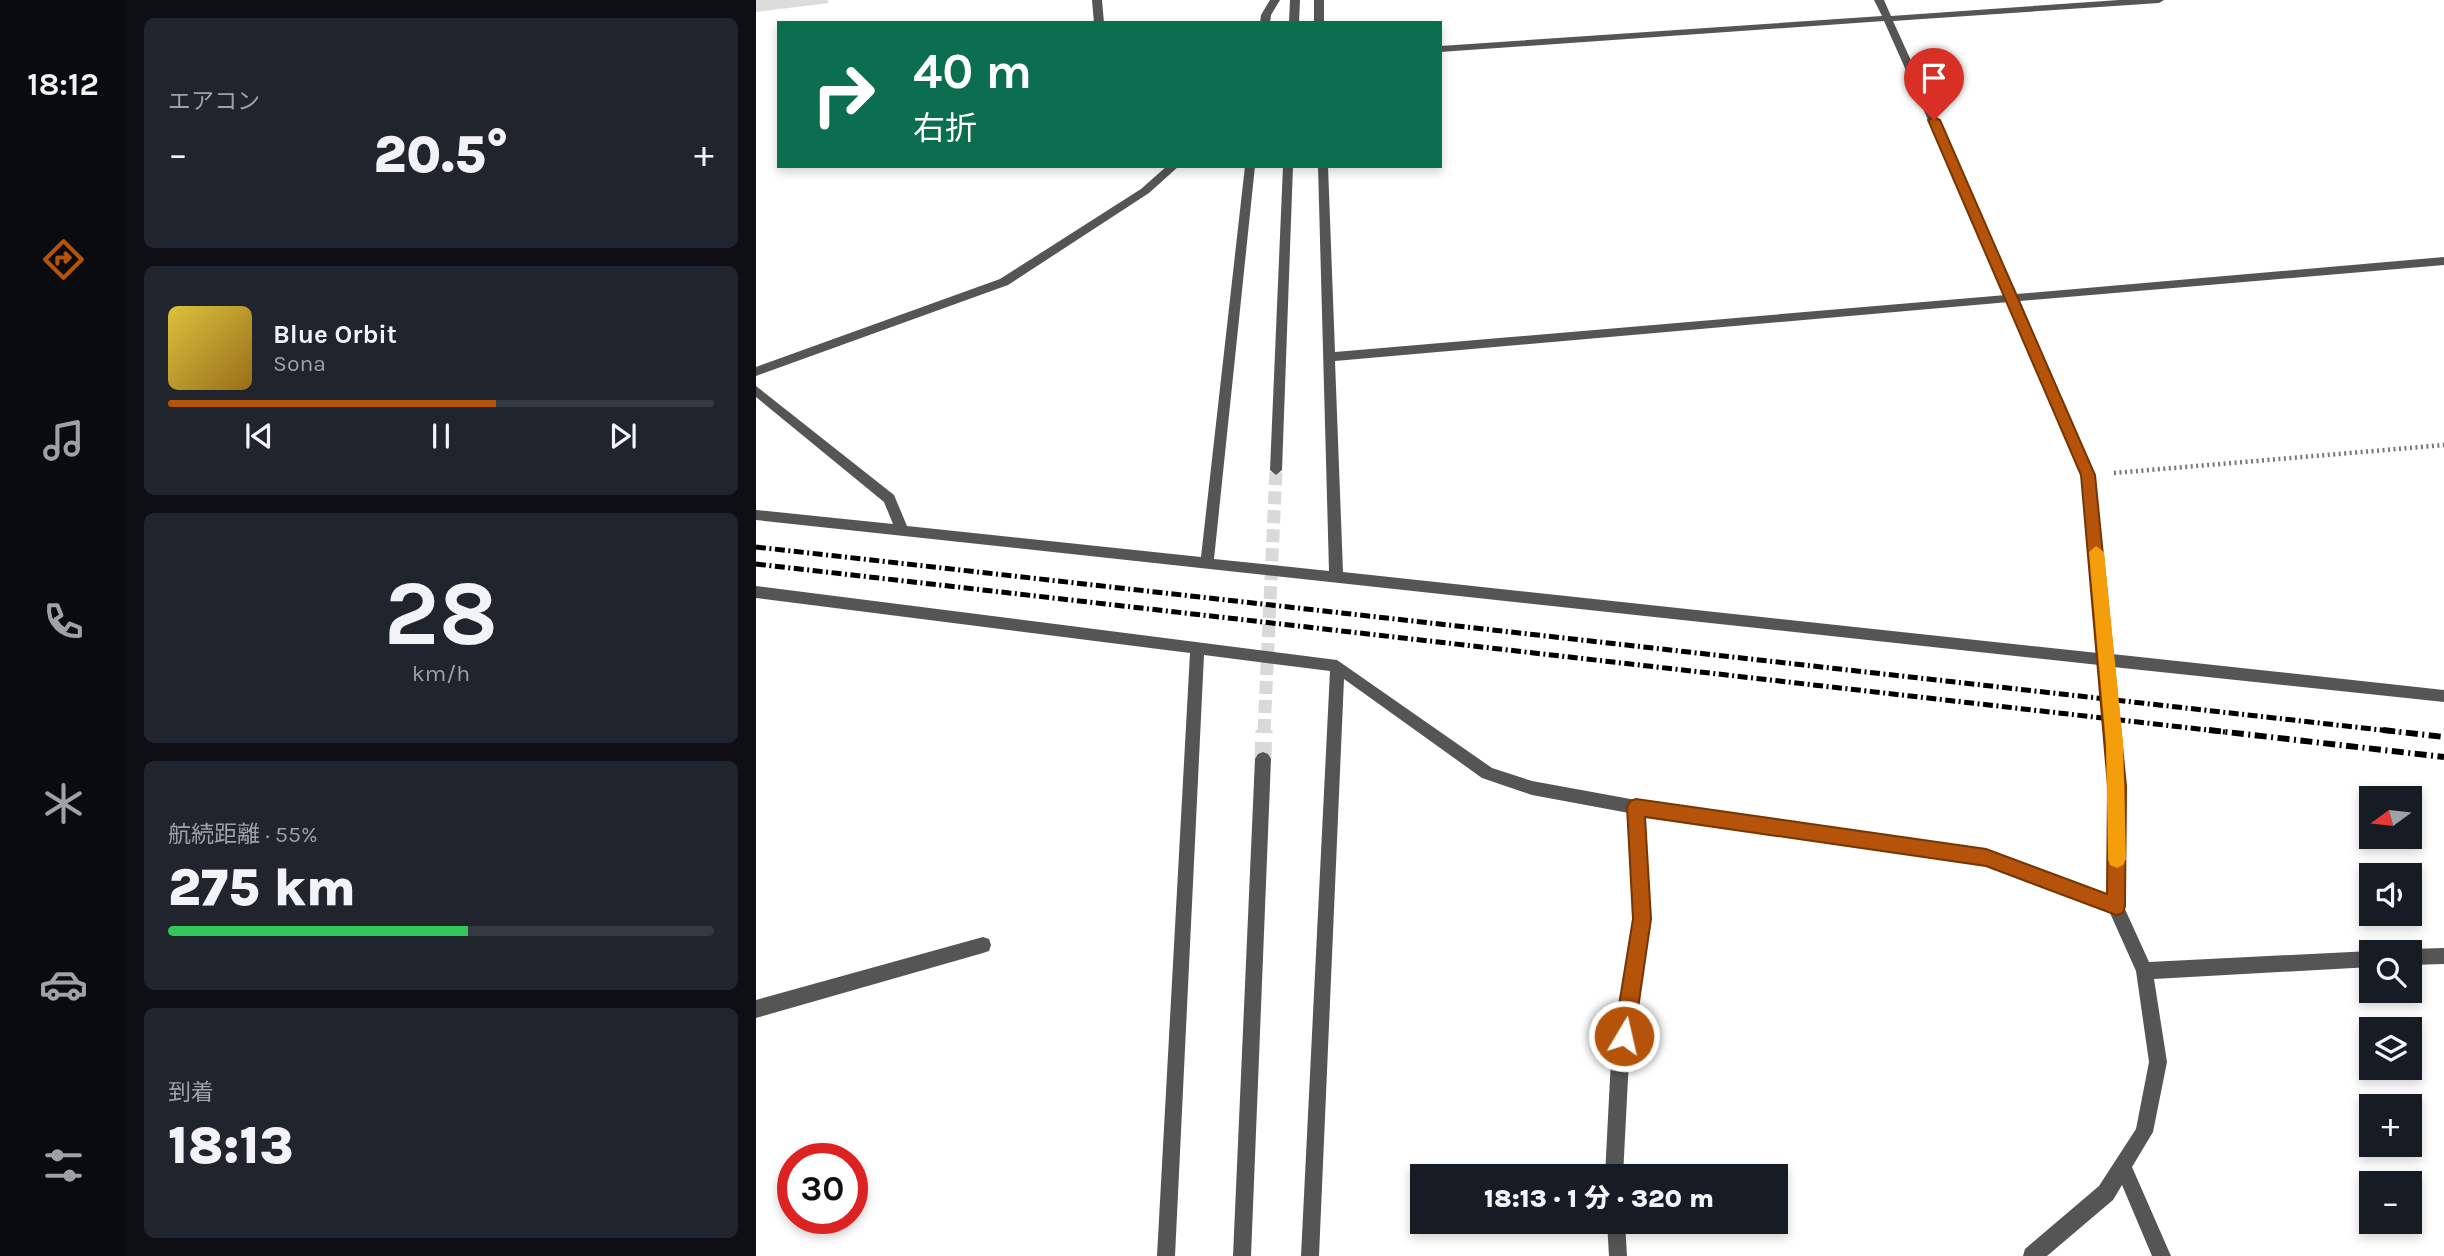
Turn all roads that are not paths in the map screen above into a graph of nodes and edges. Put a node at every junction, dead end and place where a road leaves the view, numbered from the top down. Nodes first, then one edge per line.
1 (1097, 0) edge
2 (1275, 0) edge
3 (1294, 0) edge
4 (1319, 0) edge
5 (1879, 0) edge
6 (2159, 0) edge
7 (1888, 19) junction
8 (1099, 21) edge
9 (1265, 21) edge
10 (1294, 21) edge
11 (1320, 21) edge
12 (1442, 49) edge
13 (1172, 168) edge
14 (1251, 168) edge
15 (1288, 168) edge
16 (1323, 168) edge
17 (2444, 261) edge
18 (2013, 298) junction
19 (1328, 357) junction
20 (756, 372) edge
21 (756, 390) edge
22 (1276, 470) tunnel mouth
23 (756, 515) edge
24 (902, 531) junction
25 (1207, 564) junction
26 (1336, 578) junction
27 (756, 592) edge
28 (1197, 647) junction
29 (2108, 661) junction
30 (1337, 666) junction
31 (2444, 696) edge
32 (1263, 759) tunnel mouth
33 (1636, 807) junction
34 (2116, 906) junction
35 (983, 945) dead end
36 (2444, 956) edge
37 (2422, 957) edge
38 (2359, 961) edge
39 (2144, 971) junction
40 (756, 1009) edge
41 (1615, 1164) edge
42 (2123, 1167) junction
43 (1617, 1234) edge
44 (1166, 1256) edge
45 (1242, 1256) edge
46 (1310, 1256) edge
47 (1618, 1256) edge
48 (2032, 1256) edge
49 (2162, 1256) edge

1 - 8 street
2 - 9 street
3 - 10 street
4 - 11 street
5 - 7 street
6 - 7 street
7 - 12 street
7 - 18 street
13 - 20 street
14 - 25 street
15 - 22 street
16 - 19 street
17 - 18 street
18 - 19 street
18 - 29 street
19 - 26 street
21 - 24 street
23 - 24 street
24 - 25 street
25 - 26 street
26 - 29 street
27 - 28 street
28 - 30 street
28 - 44 street
29 - 31 street
29 - 34 street
30 - 33 street
30 - 46 street
32 - 45 street
33 - 34 street
33 - 41 street
34 - 39 street
35 - 40 street
36 - 37 street
38 - 39 street
39 - 42 street
42 - 48 street
42 - 49 street
43 - 47 street

